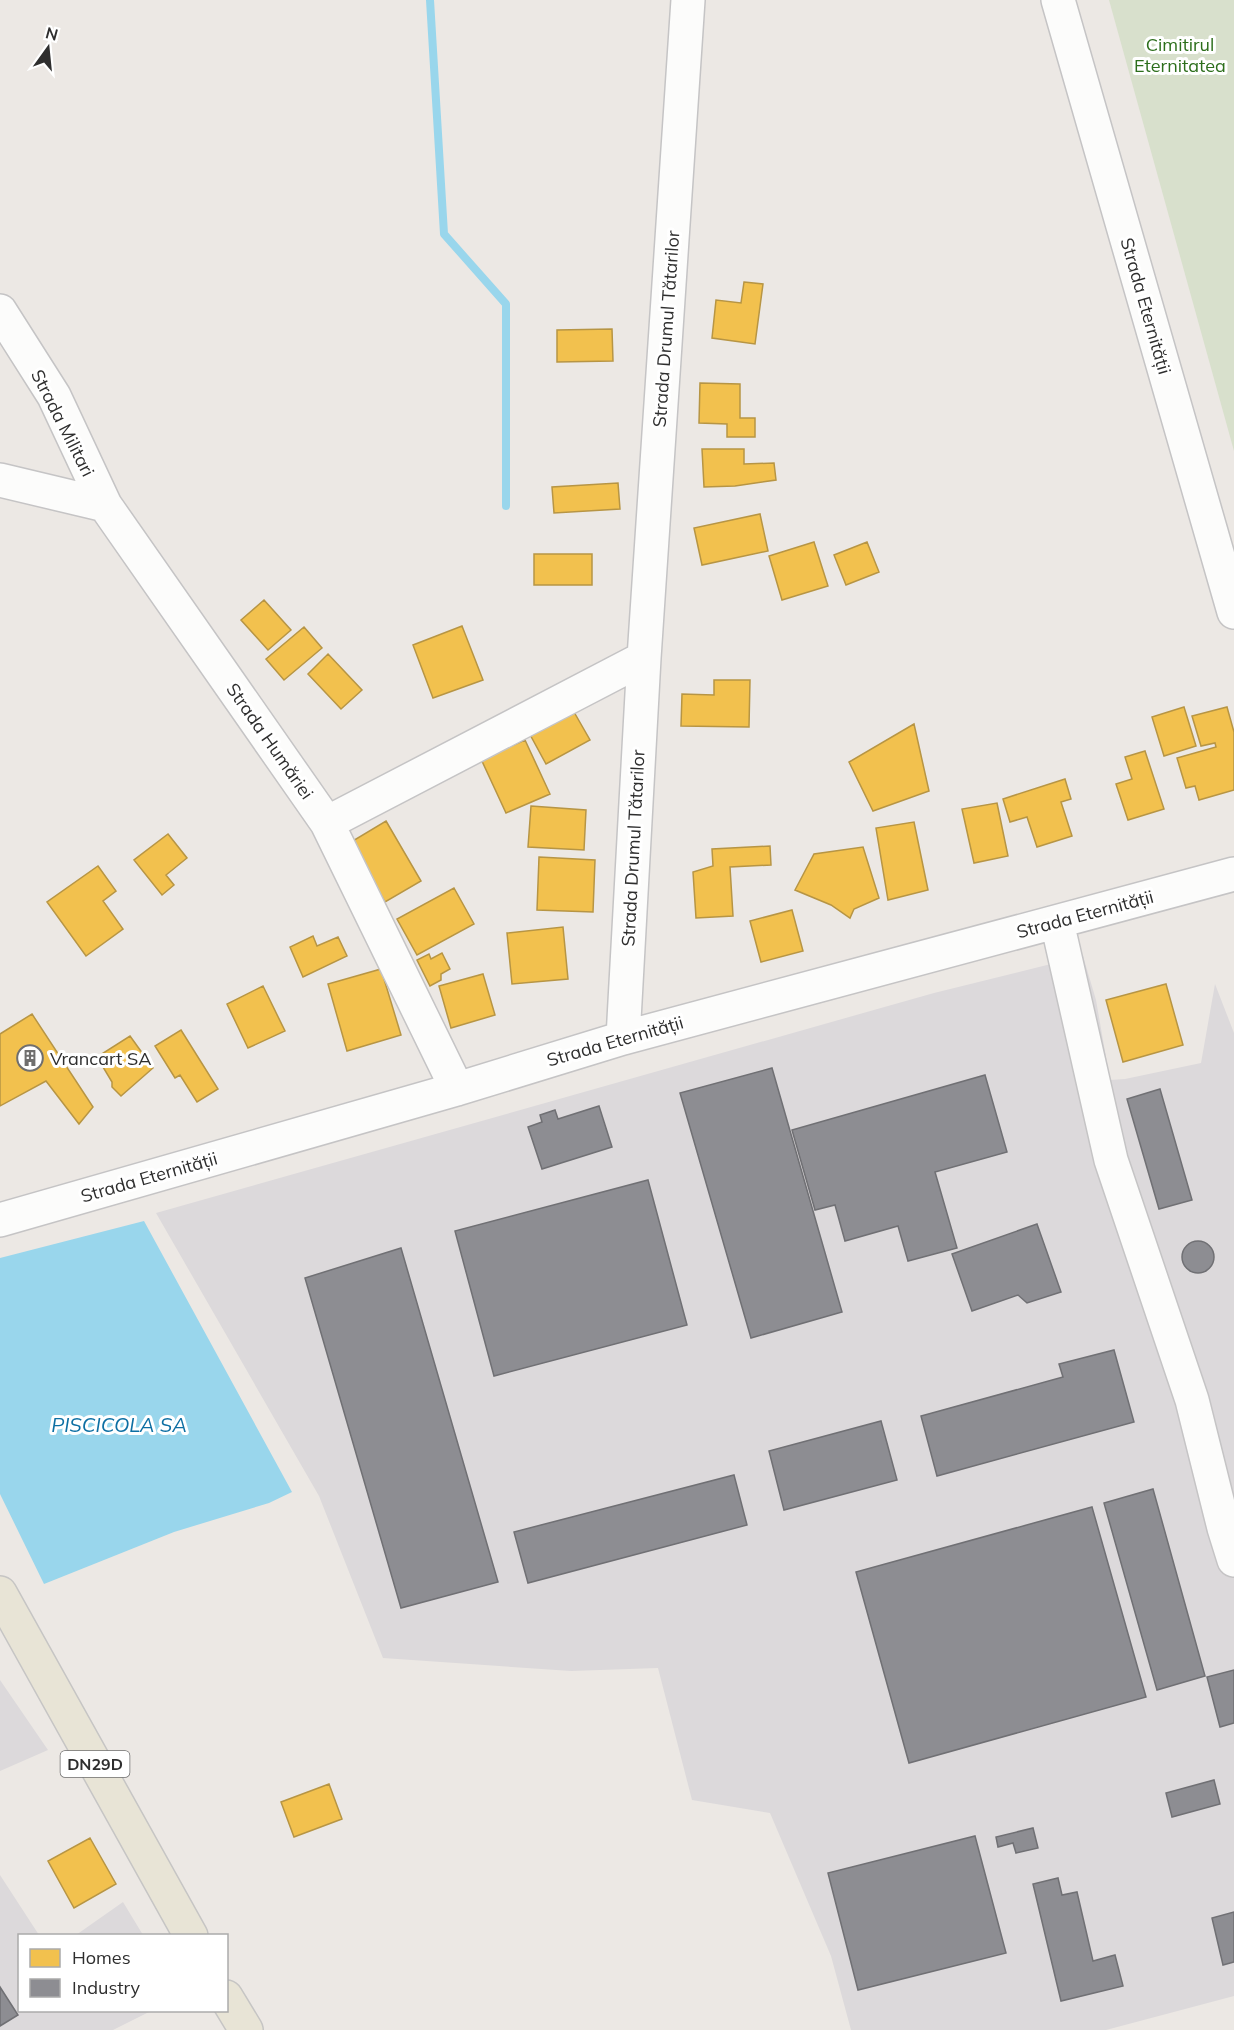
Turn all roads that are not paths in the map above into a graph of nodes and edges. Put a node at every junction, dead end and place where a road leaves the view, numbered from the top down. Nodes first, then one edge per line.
1 (688, 0) edge
2 (1058, 0) edge
3 (0, 311) edge
4 (0, 480) edge
5 (105, 505) junction
6 (1234, 612) edge
7 (644, 658) junction
8 (327, 824) junction
9 (1234, 874) edge
10 (1057, 922) junction
11 (623, 1038) junction
12 (457, 1089) junction
13 (0, 1220) edge
14 (1234, 1560) edge
15 (0, 1593) edge
16 (190, 1934) edge
17 (228, 2000) edge
18 (246, 2030) edge

1 - 7 street, Strada Drumul Tătarilor
2 - 6 street, Strada Eternității
3 - 5 street, Strada Militari
4 - 5 street
5 - 8 street, Strada Humăriei
7 - 8 street
7 - 11 street, Strada Drumul Tătarilor
8 - 12 street, Strada Humăriei
9 - 10 street, Strada Eternității
10 - 11 street, Strada Eternității
10 - 14 street
11 - 12 street, Strada Eternității
12 - 13 street, Strada Eternității
15 - 16 main road, DN29D
17 - 18 main road

